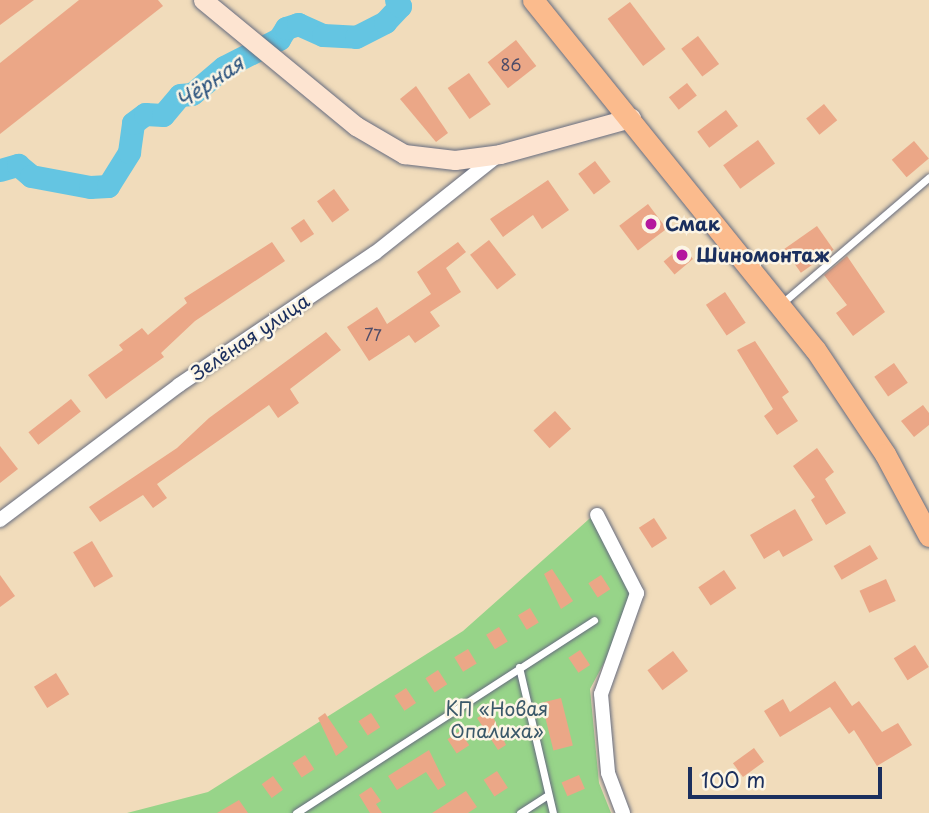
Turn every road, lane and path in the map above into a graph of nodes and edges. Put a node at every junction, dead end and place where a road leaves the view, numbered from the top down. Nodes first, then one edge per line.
1 (202, 0) edge
2 (533, 0) edge
3 (631, 118) junction
4 (500, 154) junction
5 (929, 177) edge
6 (780, 304) junction
7 (597, 515) dead end
8 (0, 520) edge
9 (929, 536) edge
10 (594, 620) dead end
11 (519, 667) junction
12 (546, 796) junction
13 (296, 813) edge
14 (520, 813) edge
15 (553, 813) edge
16 (623, 813) edge

1 - 4 street
2 - 3 main road
3 - 4 street
3 - 6 main road
4 - 8 street, Зелёная улица
5 - 6 lane
6 - 9 main road
7 - 16 street
10 - 11 lane
11 - 12 lane
11 - 13 lane
12 - 14 lane
12 - 15 lane

